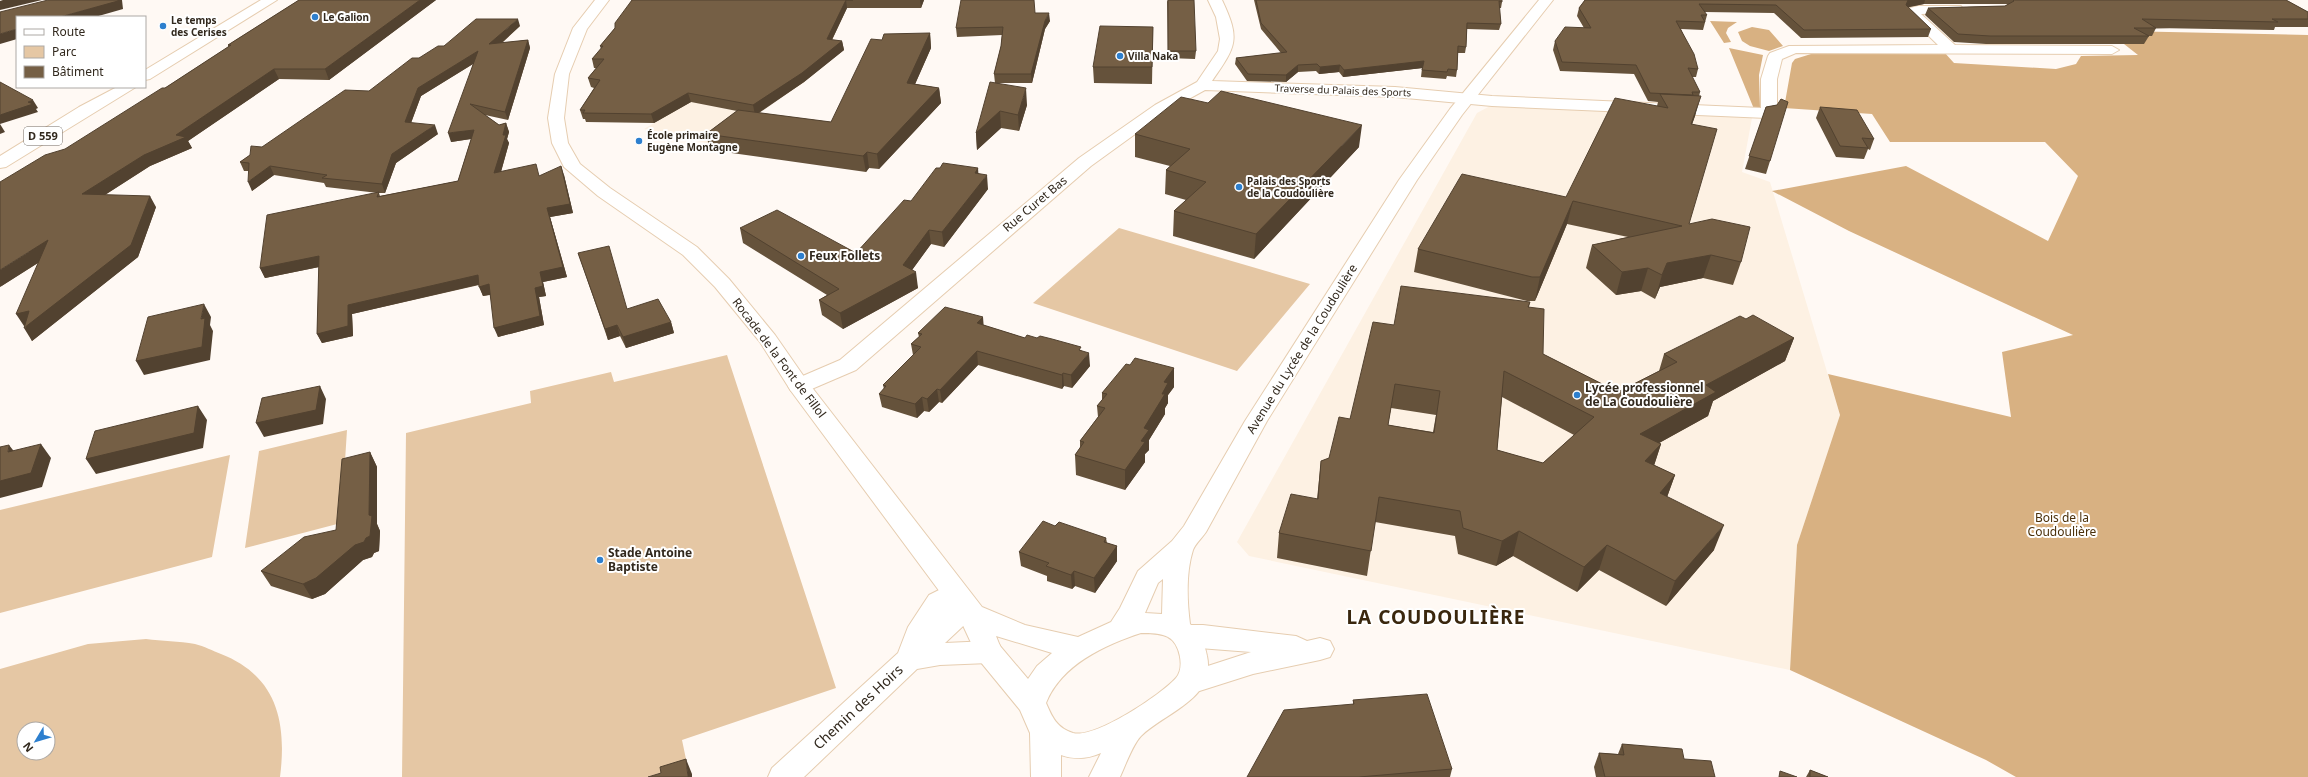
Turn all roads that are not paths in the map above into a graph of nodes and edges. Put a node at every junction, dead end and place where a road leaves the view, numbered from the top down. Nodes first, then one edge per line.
1 (255, 0) edge
2 (270, 0) edge
3 (602, 0) edge
4 (1215, 0) edge
5 (1552, 3) edge
6 (1971, 8) edge
7 (1546, 23) dead end
8 (1952, 50) junction
9 (2112, 50) dead end
10 (146, 67) edge
11 (146, 75) edge
12 (1202, 85) junction
13 (1496, 86) dead end
14 (111, 88) edge
15 (126, 88) edge
16 (1468, 98) junction
17 (1484, 100) junction
18 (85, 110) junction
19 (1428, 153) junction
20 (0, 163) edge
21 (800, 386) junction
22 (1181, 547) junction
23 (964, 604) junction
24 (1121, 629) junction
25 (1181, 632) junction
26 (1082, 648) junction
27 (990, 652) junction
28 (909, 660) junction
29 (1190, 684) junction
30 (1031, 704) junction
31 (1130, 728) junction
32 (1045, 733) junction
33 (783, 777) edge
34 (1046, 777) edge
35 (1104, 777) edge

1 - 10 street
2 - 11 street
3 - 21 street, Rocade de la Font de Fillol
4 - 12 street, Rue Curet Bas
5 - 7 street, Avenue du Lycée de la Coudoulière
5 - 16 street, Avenue du Lycée de la Coudoulière
6 - 8 street
8 - 9 street
8 - 17 street
12 - 16 street, Traverse du Palais des Sports
12 - 21 street, Rue Curet Bas
13 - 17 street, Avenue du Lycée de la Coudoulière
14 - 18 street, D 559
15 - 18 street, D 559
16 - 17 street, Traverse du Palais des Sports
16 - 19 street, Avenue du Lycée de la Coudoulière
17 - 19 street, Avenue du Lycée de la Coudoulière
18 - 20 street, D 559
19 - 22 street, Avenue du Lycée de la Coudoulière
21 - 23 street, Rocade de la Font de Fillol
22 - 24 street, Avenue du Lycée de la Coudoulière
22 - 25 street, Avenue du Lycée de la Coudoulière
23 - 26 street, Rocade de la Font de Fillol
23 - 27 street, Rocade de la Font de Fillol
23 - 28 street
24 - 25 street
24 - 26 street
25 - 29 street, Avenue du Lycée de la Coudoulière
25 - 29 street
26 - 30 street
27 - 28 street, Chemin des Hoirs
27 - 30 street, Rocade de la Font de Fillol
28 - 33 street, Chemin des Hoirs
29 - 31 street
30 - 32 street, Rocade de la Font de Fillol
31 - 32 street
31 - 35 street
32 - 34 street

